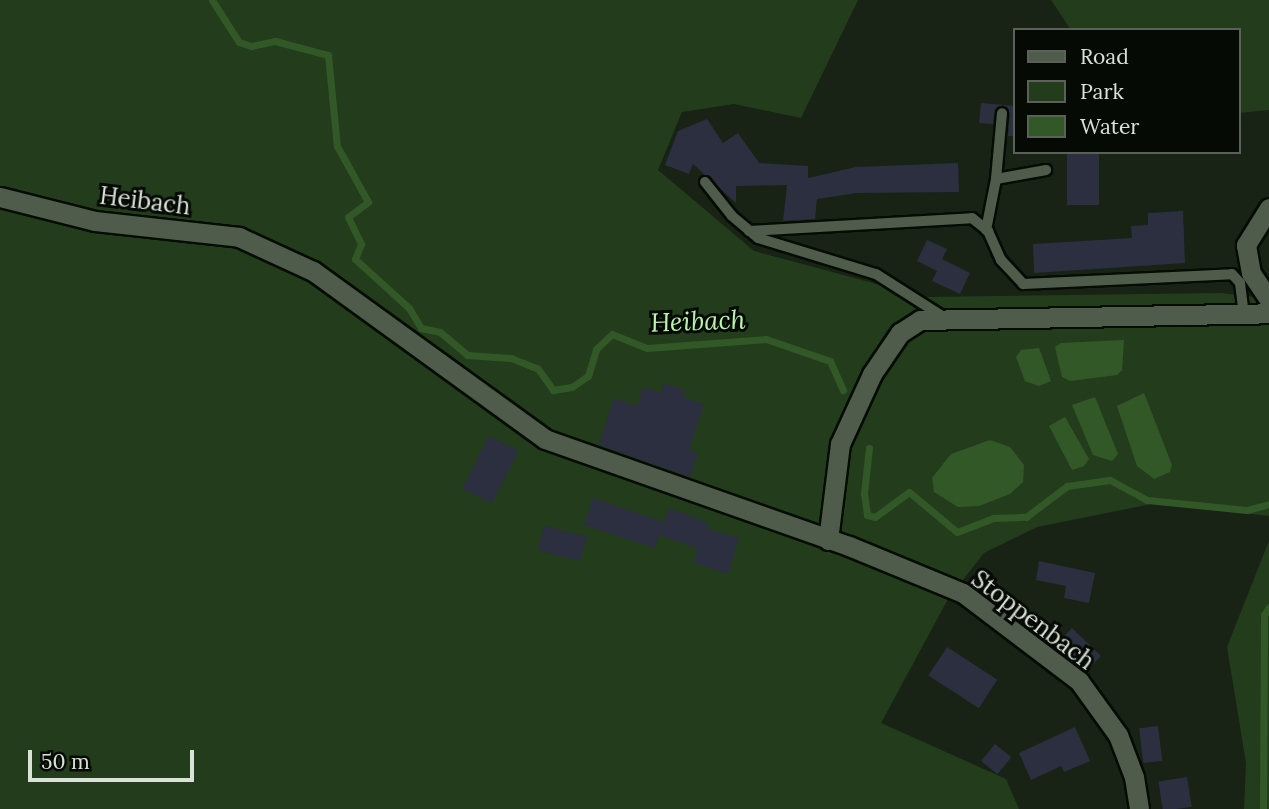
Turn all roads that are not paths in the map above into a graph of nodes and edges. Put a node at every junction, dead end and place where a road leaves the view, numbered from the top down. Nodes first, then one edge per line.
1 (1002, 113) dead end
2 (1046, 170) dead end
3 (996, 178) junction
4 (705, 182) dead end
5 (0, 197) edge
6 (1269, 208) edge
7 (986, 230) junction
8 (749, 231) junction
9 (1269, 300) edge
10 (1269, 313) edge
11 (1244, 315) junction
12 (948, 319) junction
13 (828, 540) junction
14 (1139, 809) edge

1 - 3 lane
2 - 3 lane
3 - 7 lane
4 - 8 lane
5 - 13 street, Heibach
6 - 9 street
7 - 8 lane
7 - 11 lane
8 - 12 lane
10 - 11 street
11 - 12 street
12 - 13 street
13 - 14 street, Stoppenbach

